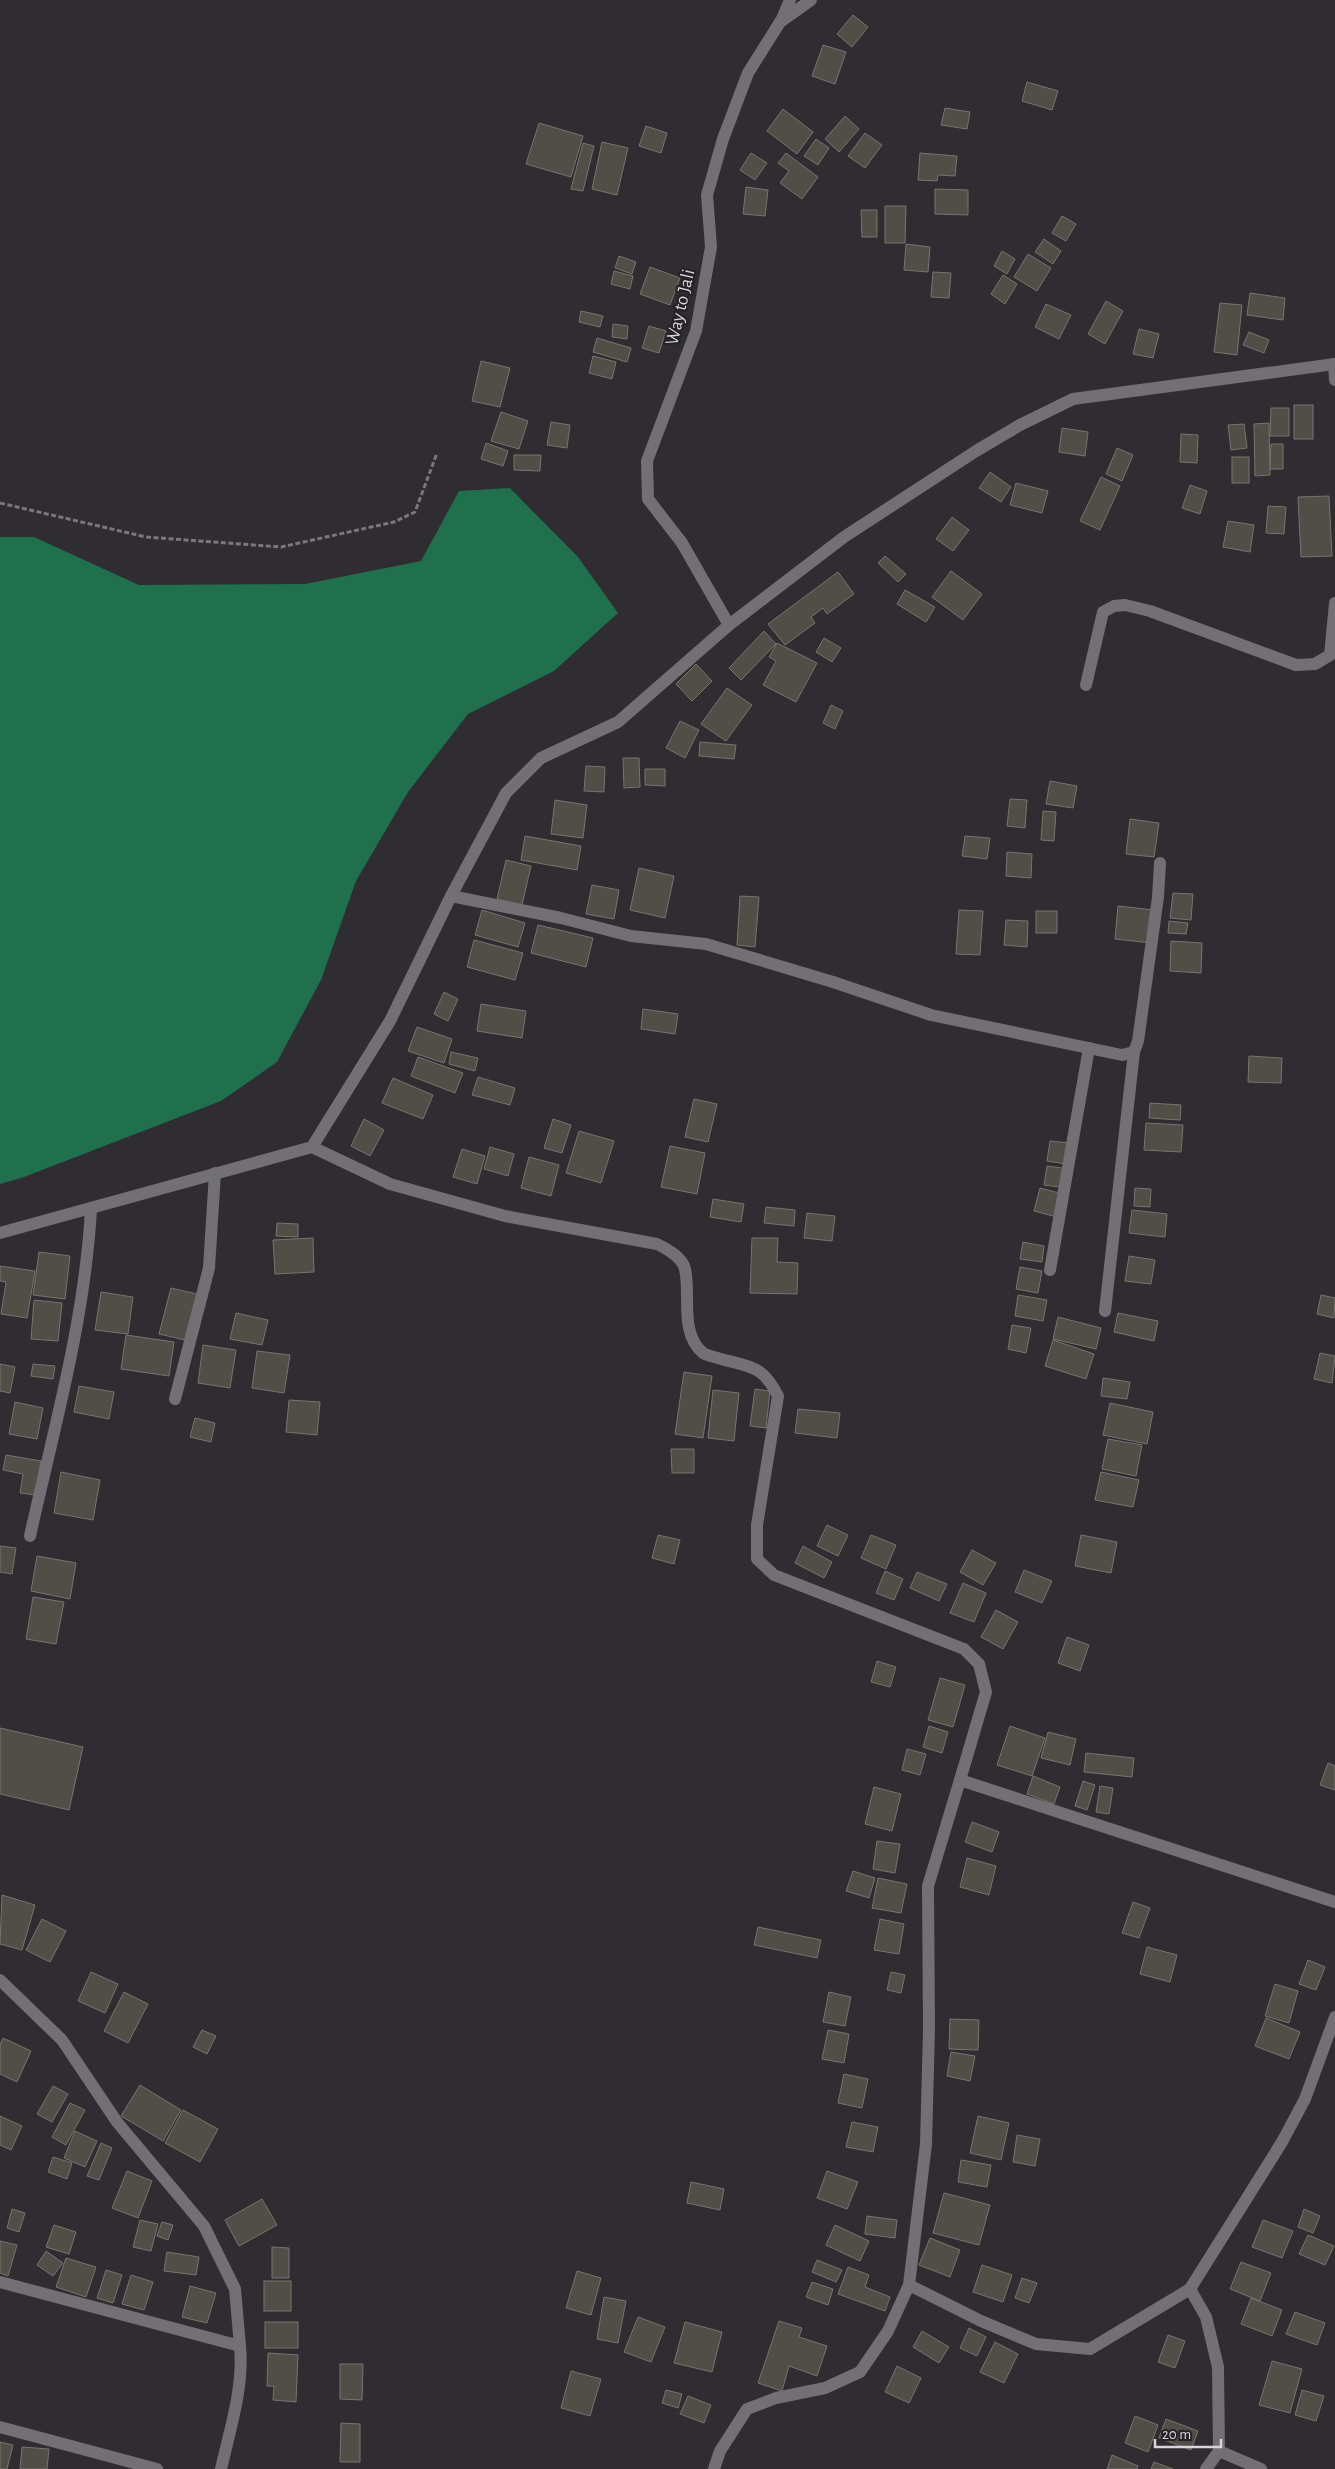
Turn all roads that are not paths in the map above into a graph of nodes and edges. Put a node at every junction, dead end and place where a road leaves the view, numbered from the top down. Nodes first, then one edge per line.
1 (790, 0) edge
2 (811, 0) edge
3 (780, 22) junction
4 (1334, 364) edge
5 (1335, 380) edge
6 (1335, 603) edge
7 (729, 625) junction
8 (1086, 685) dead end
9 (1160, 863) dead end
10 (451, 896) junction
11 (1089, 1048) junction
12 (1134, 1052) junction
13 (312, 1148) junction
14 (215, 1173) junction
15 (91, 1209) junction
16 (0, 1234) edge
17 (1050, 1270) dead end
18 (1105, 1311) dead end
19 (175, 1399) dead end
20 (30, 1536) dead end
21 (960, 1780) junction
22 (1335, 1902) edge
23 (0, 1980) edge
24 (1335, 2017) edge
25 (0, 2282) edge
26 (909, 2285) junction
27 (1190, 2289) junction
28 (240, 2346) junction
29 (0, 2427) edge
30 (1219, 2451) junction
31 (158, 2469) edge
32 (221, 2469) edge
33 (714, 2469) edge
34 (1206, 2469) edge
35 (1261, 2469) edge

1 - 3 street
2 - 3 street, Way to Jali
3 - 7 street, Way to Jali
4 - 5 street
4 - 7 street
6 - 8 street
7 - 10 street
9 - 12 street
10 - 11 street
10 - 13 street
11 - 12 street
11 - 17 street
12 - 18 street
13 - 14 street
13 - 21 street
14 - 15 street
14 - 19 street
15 - 16 street
15 - 20 street
21 - 22 street
21 - 26 street
23 - 28 street
24 - 27 street
25 - 28 street
26 - 27 street
26 - 33 street
27 - 30 street
28 - 32 street
29 - 31 street
30 - 34 street
30 - 35 street

